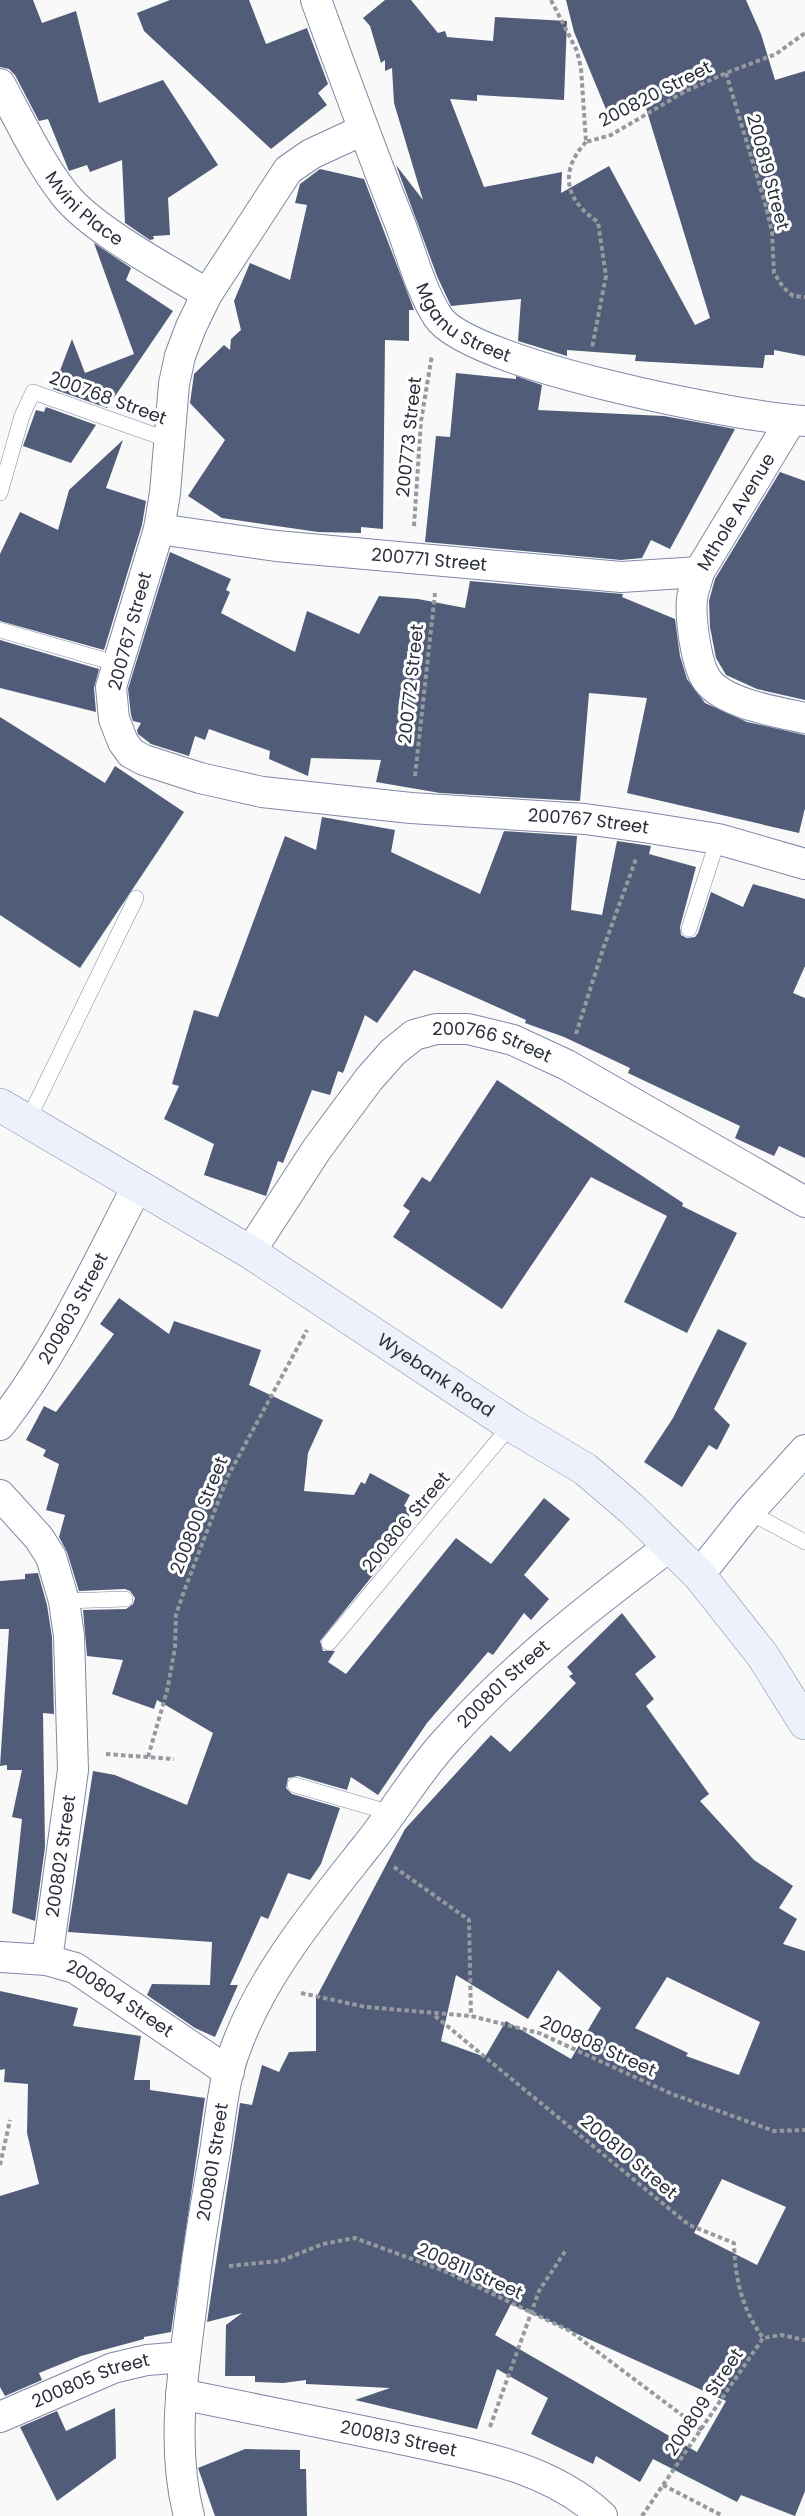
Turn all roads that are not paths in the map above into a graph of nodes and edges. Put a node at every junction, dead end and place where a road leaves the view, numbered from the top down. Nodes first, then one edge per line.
1 (316, 0) edge
2 (0, 84) edge
3 (363, 130) junction
4 (207, 294) junction
5 (798, 420) edge
6 (169, 440) junction
7 (0, 493) edge
8 (159, 529) junction
9 (699, 572) junction
10 (0, 630) edge
11 (118, 664) junction
12 (805, 718) edge
13 (718, 839) junction
14 (805, 864) edge
15 (136, 898) dead end
16 (689, 929) dead end
17 (14, 1112) edge
18 (137, 1187) junction
19 (805, 1202) edge
20 (250, 1252) junction
21 (0, 1425) edge
22 (511, 1425) junction
23 (805, 1450) edge
24 (0, 1496) edge
25 (749, 1512) junction
26 (805, 1542) edge
27 (670, 1546) junction
28 (699, 1575) junction
29 (125, 1599) dead end
30 (64, 1601) junction
31 (329, 1642) dead end
32 (805, 1723) edge
33 (295, 1785) dead end
34 (391, 1814) junction
35 (0, 1957) edge
36 (47, 1960) junction
37 (229, 2072) junction
38 (185, 2357) junction
39 (181, 2394) junction
40 (0, 2417) edge
41 (189, 2516) edge
42 (602, 2516) edge

1 - 3 street, Mganu Street
2 - 4 street, Mvini Place
3 - 4 street, 200767 Street
3 - 5 street, Mganu Street
4 - 6 street, 200767 Street
5 - 9 street, Mthole Avenue
6 - 7 lane, 200768 Street
6 - 8 street, 200767 Street
8 - 9 street, 200771 Street
8 - 11 street, 200767 Street
9 - 12 street, Mthole Avenue
10 - 11 lane
11 - 13 street, 200767 Street
13 - 14 street, 200767 Street
13 - 16 lane
15 - 17 lane
17 - 18 street, Wyebank Road
18 - 20 street, Wyebank Road
18 - 21 street, 200803 Street
19 - 20 street, 200766 Street
20 - 22 street, Wyebank Road
22 - 27 street, Wyebank Road
22 - 31 lane, 200806 Street
23 - 25 street
24 - 30 street, 200802 Street
25 - 26 lane
25 - 28 street
27 - 28 street, Wyebank Road
27 - 34 street, 200801 Street
28 - 32 street, Wyebank Road
29 - 30 lane
30 - 36 street, 200802 Street
33 - 34 lane
34 - 37 street, 200801 Street
35 - 36 street, 200804 Street
36 - 37 street, 200804 Street
37 - 38 street, 200801 Street
38 - 39 street, 200801 Street
38 - 40 street, 200805 Street
39 - 41 street, 200801 Street
39 - 42 street, 200813 Street

